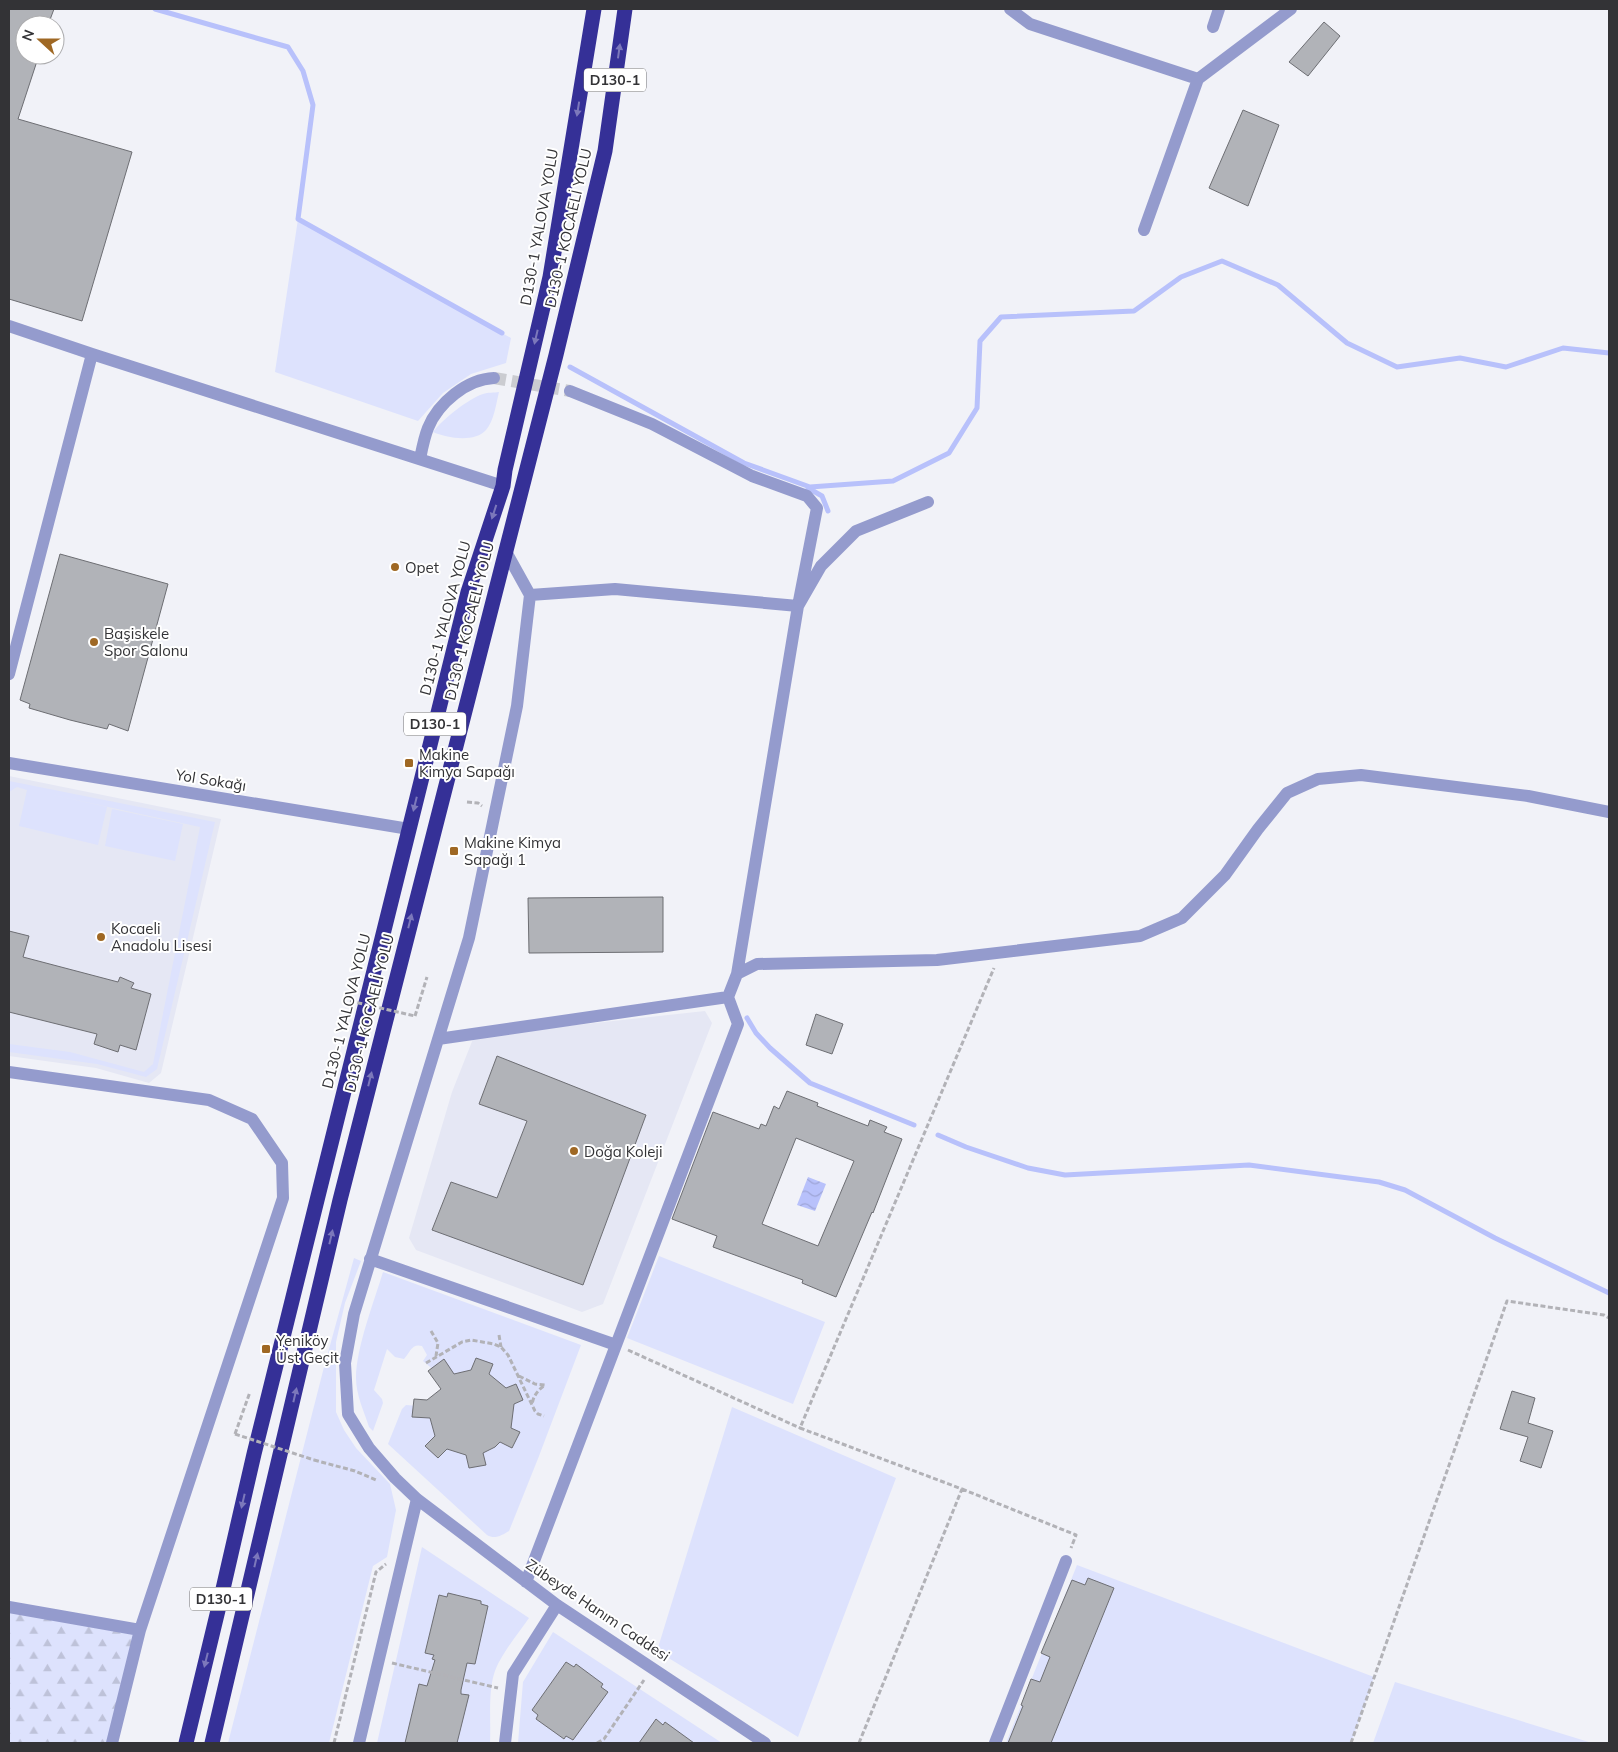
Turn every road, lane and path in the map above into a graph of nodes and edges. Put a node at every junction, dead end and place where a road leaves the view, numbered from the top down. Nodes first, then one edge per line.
1 (594, 9) edge
2 (625, 9) edge
3 (1010, 9) edge
4 (1219, 9) edge
5 (1291, 9) edge
6 (1213, 27) dead end
7 (1198, 79) junction
8 (1144, 230) dead end
9 (9, 326) edge
10 (92, 354) junction
11 (494, 378) tunnel mouth
12 (570, 391) tunnel mouth
13 (420, 459) junction
14 (503, 486) junction
15 (928, 502) dead end
16 (505, 550) junction
17 (530, 596) junction
18 (798, 606) junction
19 (9, 674) edge
20 (9, 763) edge
21 (1609, 812) edge
22 (409, 829) junction
23 (1000, 953) junction
24 (737, 974) junction
25 (427, 977) dead end
26 (728, 997) junction
27 (350, 1001) dead end
28 (438, 1040) junction
29 (9, 1072) edge
30 (370, 1260) junction
31 (1609, 1318) edge
32 (431, 1331) dead end
33 (499, 1335) dead end
34 (616, 1345) junction
35 (503, 1350) junction
36 (435, 1357) junction
37 (426, 1363) dead end
38 (518, 1376) junction
39 (250, 1392) dead end
40 (532, 1406) junction
41 (544, 1416) dead end
42 (800, 1428) junction
43 (378, 1481) dead end
44 (962, 1489) junction
45 (417, 1499) junction
46 (391, 1560) dead end
47 (1066, 1561) joint
48 (526, 1582) junction
49 (557, 1605) junction
50 (9, 1607) edge
51 (140, 1630) junction
52 (379, 1660) junction
53 (653, 1667) junction
54 (511, 1691) junction
55 (112, 1743) edge
56 (186, 1743) edge
57 (212, 1743) edge
58 (334, 1743) edge
59 (359, 1743) edge
60 (505, 1743) edge
61 (597, 1743) edge
62 (765, 1743) edge
63 (859, 1743) edge
64 (996, 1743) edge
65 (1351, 1743) edge

1 -> 14 highway, D130-1 YALOVA YOLU / D130-1
16 -> 2 highway, D130-1 KOCAELİ YOLU / D130-1
3 - 7 street
4 - 6 street
5 - 7 street
7 - 8 street
9 - 10 street
10 - 13 street
10 - 19 street
11 - 13 street
12 - 18 street
13 - 14 street
14 -> 22 highway, D130-1 YALOVA YOLU / D130-1
15 - 18 street
16 - 17 street
57 -> 16 highway, D130-1 KOCAELİ YOLU / D130-1
17 - 18 street
17 - 28 street, Zübeyde Hanım Caddesi
18 - 24 street
20 - 22 street, Yol Sokağı
21 - 23 street
22 -> 56 highway, D130-1 YALOVA YOLU / D130-1
23 - 24 street
23 - 42 path
24 - 26 street
25 - 27 path, bridge
26 - 28 street
26 - 34 street
28 - 30 street, Zübeyde Hanım Caddesi
29 - 51 street
30 - 34 street
30 - 45 street, Zübeyde Hanım Caddesi
31 - 65 path
32 - 36 path
33 - 35 path
34 - 42 path
34 - 48 street
35 - 36 path
35 - 38 path
36 - 37 path
38 - 40 path
38 - 40 path
39 - 43 path, bridge
40 - 41 path
42 - 44 path
44 - 47 path
44 - 63 path
45 - 48 street, Zübeyde Hanım Caddesi
45 - 52 street
46 - 58 path
47 - 64 street
48 - 49 street, Zübeyde Hanım Caddesi
49 - 53 street, Zübeyde Hanım Caddesi
49 - 54 street
50 - 51 street
51 - 55 street
52 - 54 path
52 - 59 street
53 - 61 path
53 - 62 street, Zübeyde Hanım Caddesi
54 - 60 street

